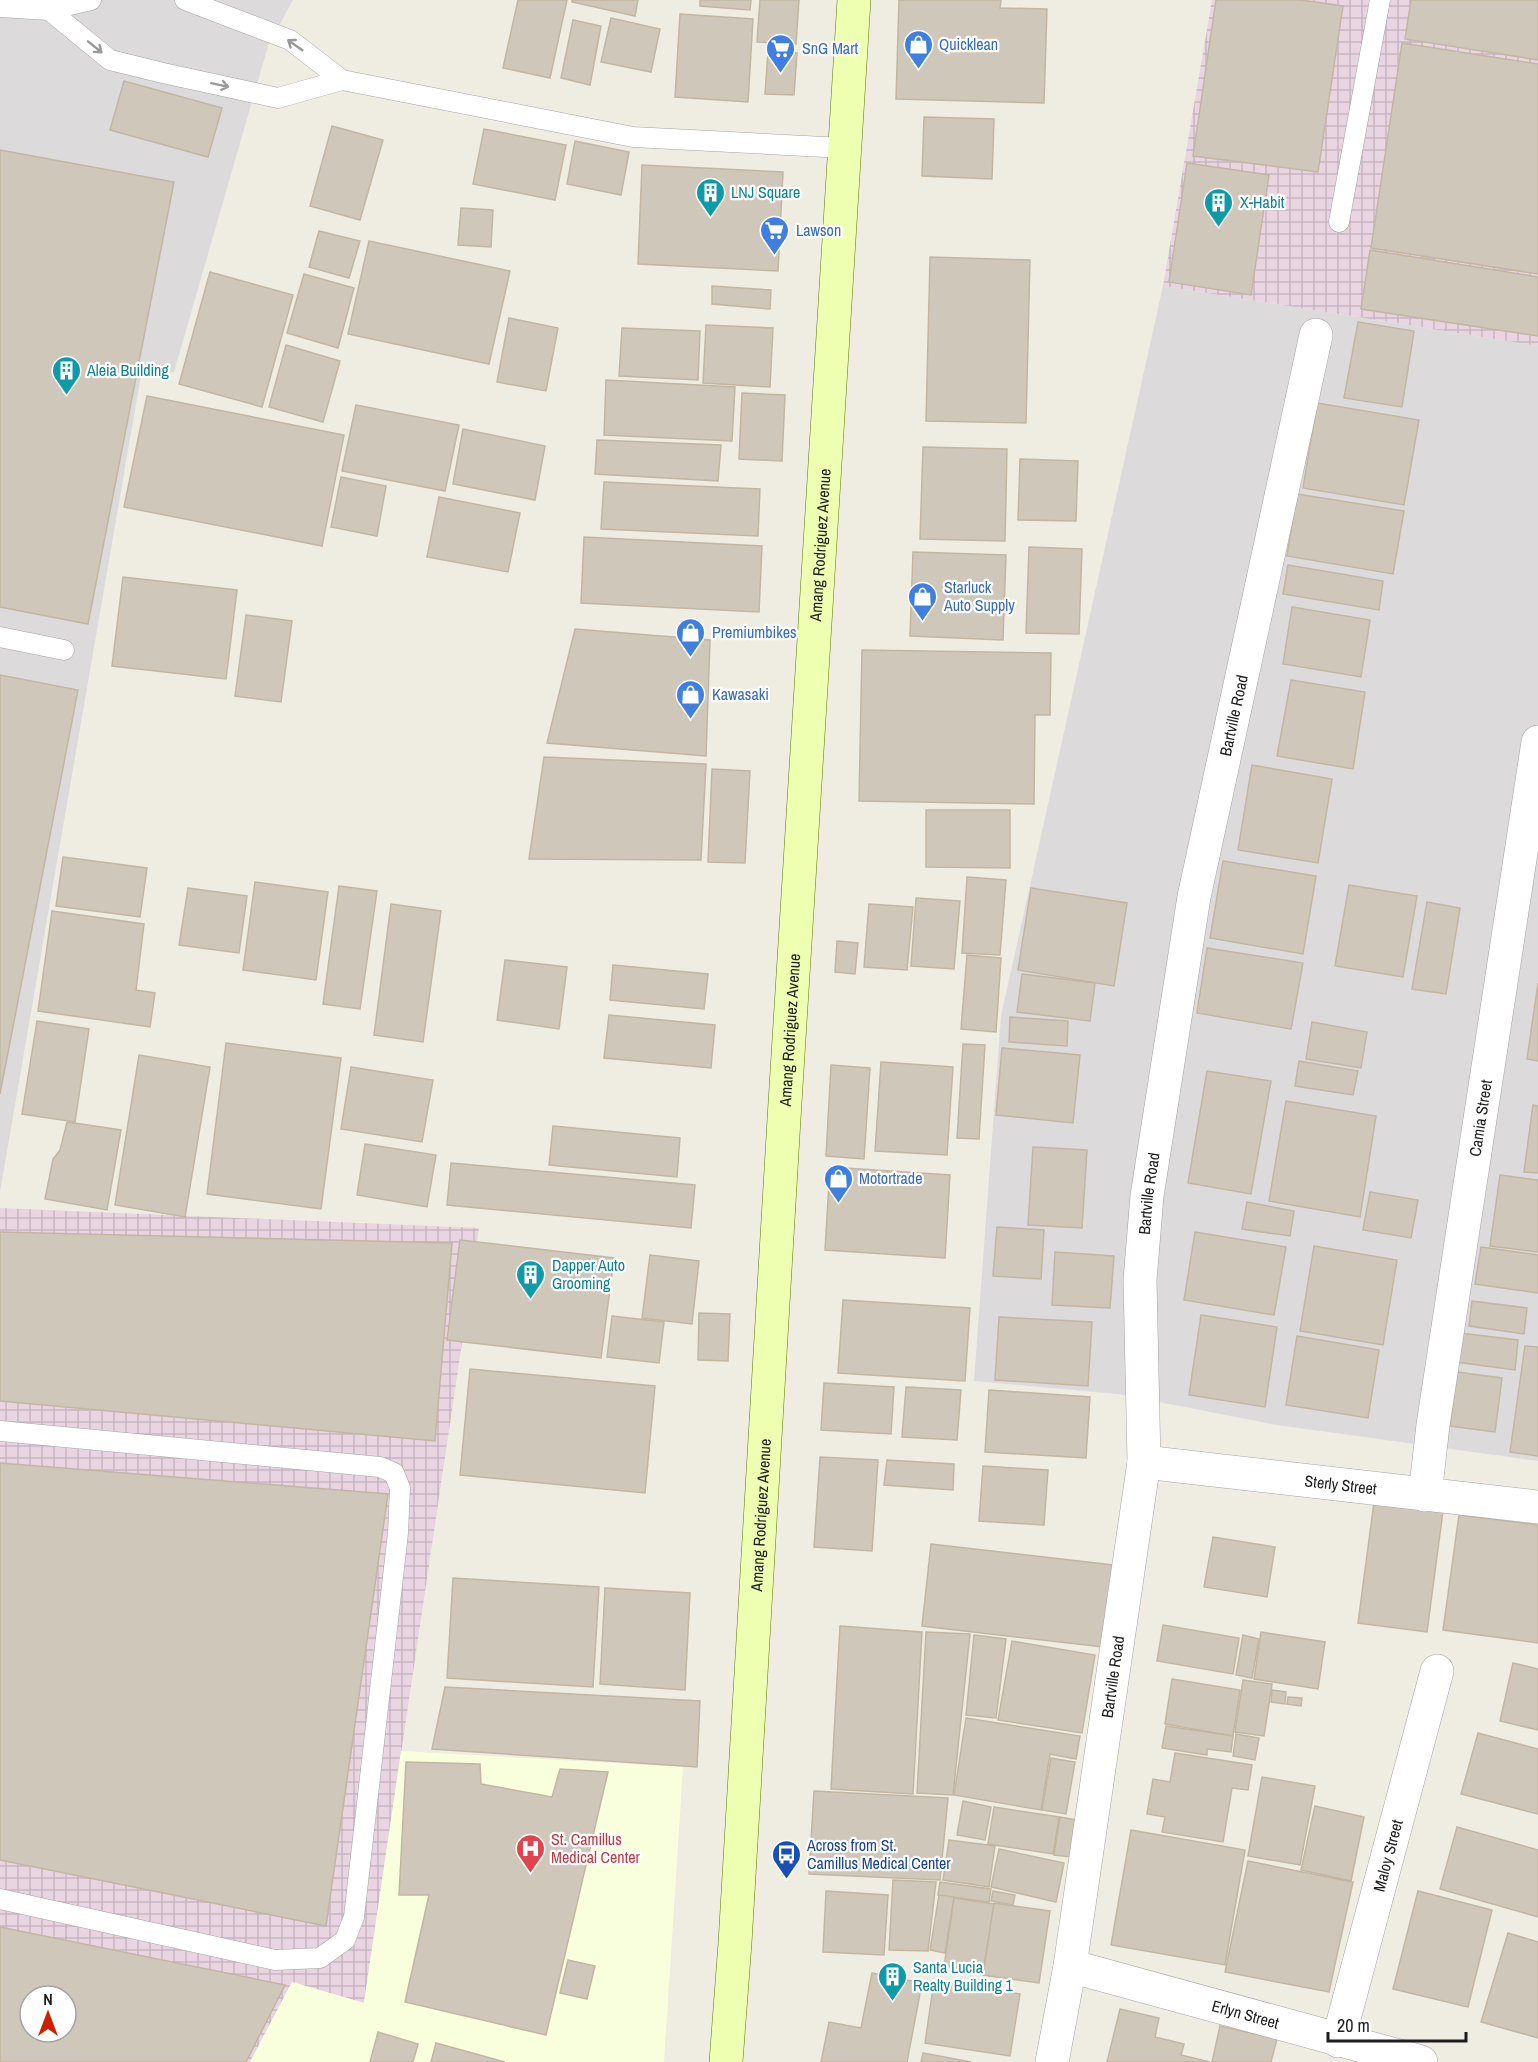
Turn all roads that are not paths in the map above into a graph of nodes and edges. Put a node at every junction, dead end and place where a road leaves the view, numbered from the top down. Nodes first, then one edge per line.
1 (91, 0) edge
2 (185, 0) edge
3 (854, 0) edge
4 (1380, 0) edge
5 (0, 7) edge
6 (49, 10) junction
7 (342, 80) junction
8 (844, 148) junction
9 (1339, 222) dead end
10 (1316, 335) dead end
11 (0, 637) edge
12 (64, 650) dead end
13 (1538, 742) edge
14 (0, 1431) edge
15 (1144, 1462) junction
16 (1425, 1495) junction
17 (1538, 1507) edge
18 (1437, 1671) dead end
19 (0, 1899) edge
20 (1070, 1966) junction
21 (1338, 2041) junction
22 (726, 2062) edge
23 (1052, 2062) edge
24 (1421, 2062) edge

1 - 6 lane
7 -> 2 lane
3 - 8 main road, Amang Rodriguez Avenue
4 - 9 lane
5 - 6 lane
6 -> 7 lane
7 - 8 lane
8 - 22 main road, Amang Rodriguez Avenue
10 - 15 street, Bartville Road
11 - 12 lane
13 - 16 street, Camia Street
14 - 19 lane
15 - 16 street, Sterly Street
15 - 20 street, Bartville Road
16 - 17 street, Sterly Street
18 - 21 street, Maloy Street
20 - 21 street, Erlyn Street
20 - 23 street, Bartville Road
21 - 24 street, Erlyn Street

